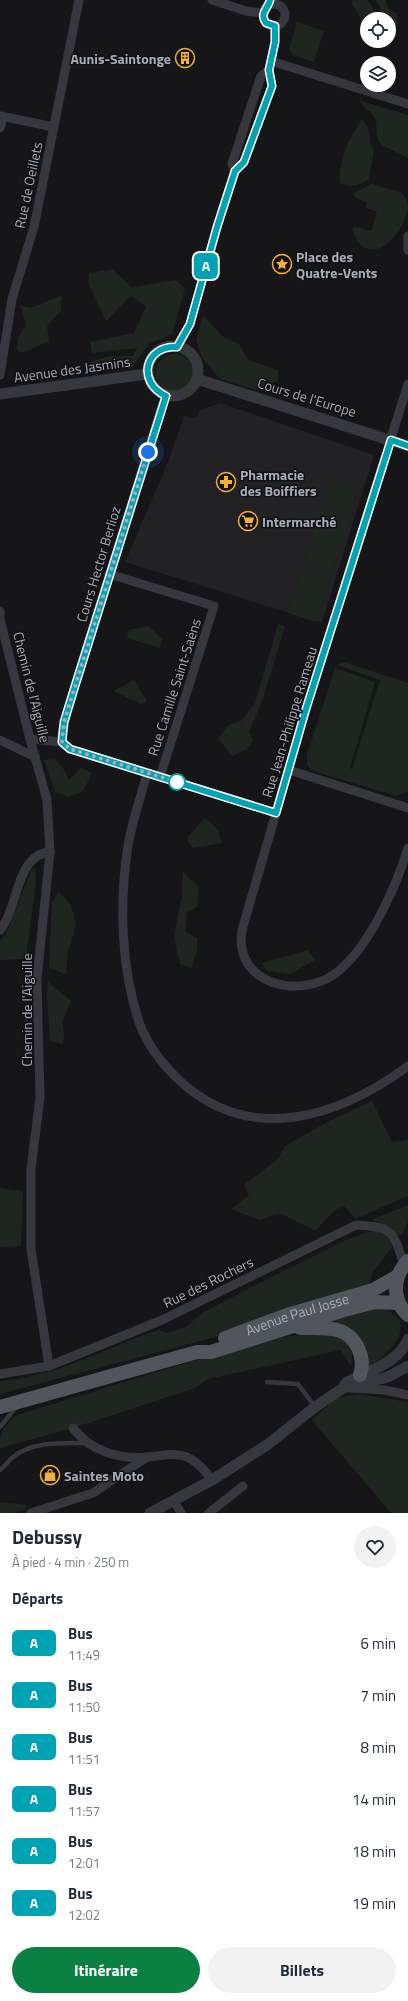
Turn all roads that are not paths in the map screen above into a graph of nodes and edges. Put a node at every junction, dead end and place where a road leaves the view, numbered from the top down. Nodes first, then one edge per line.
1 (79, 0) edge
2 (212, 0) edge
3 (283, 3) edge
4 (268, 6) edge
5 (275, 26) junction
6 (271, 61) junction
7 (269, 70) junction
8 (408, 104) edge
9 (2, 117) edge
10 (54, 127) junction
11 (0, 128) edge
12 (235, 171) junction
13 (408, 236) edge
14 (408, 250) edge
15 (177, 347) junction
16 (147, 374) junction
17 (0, 375) edge
18 (197, 379) junction
19 (408, 384) edge
20 (0, 394) edge
21 (166, 396) junction
22 (391, 440) junction
23 (408, 446) edge
24 (109, 574) junction
25 (0, 611) edge
26 (30, 739) junction
27 (0, 740) edge
28 (62, 742) junction
29 (35, 757) junction
30 (289, 770) junction
31 (147, 773) junction
32 (160, 777) junction
33 (408, 808) edge
34 (276, 813) junction
35 (408, 848) edge
36 (50, 852) junction
37 (1, 926) edge
38 (408, 1066) edge
39 (403, 1267) edge
40 (398, 1303) junction
41 (408, 1315) edge
42 (289, 1328) junction
43 (408, 1339) edge
44 (197, 1352) junction
45 (49, 1366) junction
46 (408, 1366) edge
47 (0, 1374) edge
48 (360, 1375) junction
49 (267, 1382) dead end
50 (343, 1388) junction
51 (408, 1395) edge
52 (20, 1402) junction
53 (0, 1407) edge
54 (315, 1407) junction
55 (0, 1427) edge
56 (73, 1428) dead end
57 (86, 1443) junction
58 (147, 1457) junction
59 (0, 1470) edge
60 (212, 1480) junction
61 (244, 1486) dead end
62 (174, 1501) junction
63 (31, 1513) edge
64 (150, 1513) edge
65 (181, 1513) edge
66 (209, 1513) edge

1 - 10 street, Rue de Oeillets
2 - 4 street
3 - 4 street
3 - 5 street
4 - 5 street
5 - 6 street
6 - 7 street
6 - 8 street
7 - 12 street
7 - 12 street
9 - 10 street
9 - 11 street
10 - 17 street, Rue de Oeillets
12 - 15 street
13 - 14 street
15 - 16 street
15 - 18 street
16 - 20 street, Avenue des Jasmins
16 - 21 street
18 - 21 street
18 - 22 street, Cours de l'Europe
19 - 22 street, Rue Jean-Philippe Rameau
21 - 24 street, Cours Hector Berlioz
22 - 23 street, Cours de l'Europe
22 - 30 street, Rue Jean-Philippe Rameau
24 - 28 street, Cours Hector Berlioz
24 - 32 street, Rue Camille Saint-Saëns
25 - 26 street, Chemin de l'Aiguille
26 - 28 street
26 - 29 street, Chemin de l'Aiguille
27 - 29 street
28 - 31 street
29 - 36 street, Chemin de l'Aiguille
30 - 33 street
30 - 34 street, Rue Jean-Philippe Rameau
31 - 32 street
31 - 38 street
32 - 34 street
34 - 35 street, Rue Jean-Philippe Rameau
36 - 37 street
36 - 45 street, Chemin de l'Aiguille
39 - 40 main road
39 - 44 main road, Avenue Paul Josse
39 - 45 street, Rue des Rochers
40 - 41 main road
40 - 42 main road, Avenue Paul Josse
42 - 44 main road, Avenue Paul Josse
42 - 48 main road
43 - 48 street
44 - 52 main road, Avenue Paul Josse
45 - 47 street, Rue des Rochers
46 - 50 street
48 - 50 street
49 - 54 lane
50 - 51 street
50 - 54 street
52 - 53 main road, Avenue Paul Josse
52 - 55 lane
54 - 60 street
56 - 57 street
57 - 58 street
57 - 59 lane
58 - 60 street
58 - 63 street
60 - 62 street
61 - 66 street
62 - 64 street
62 - 65 street

